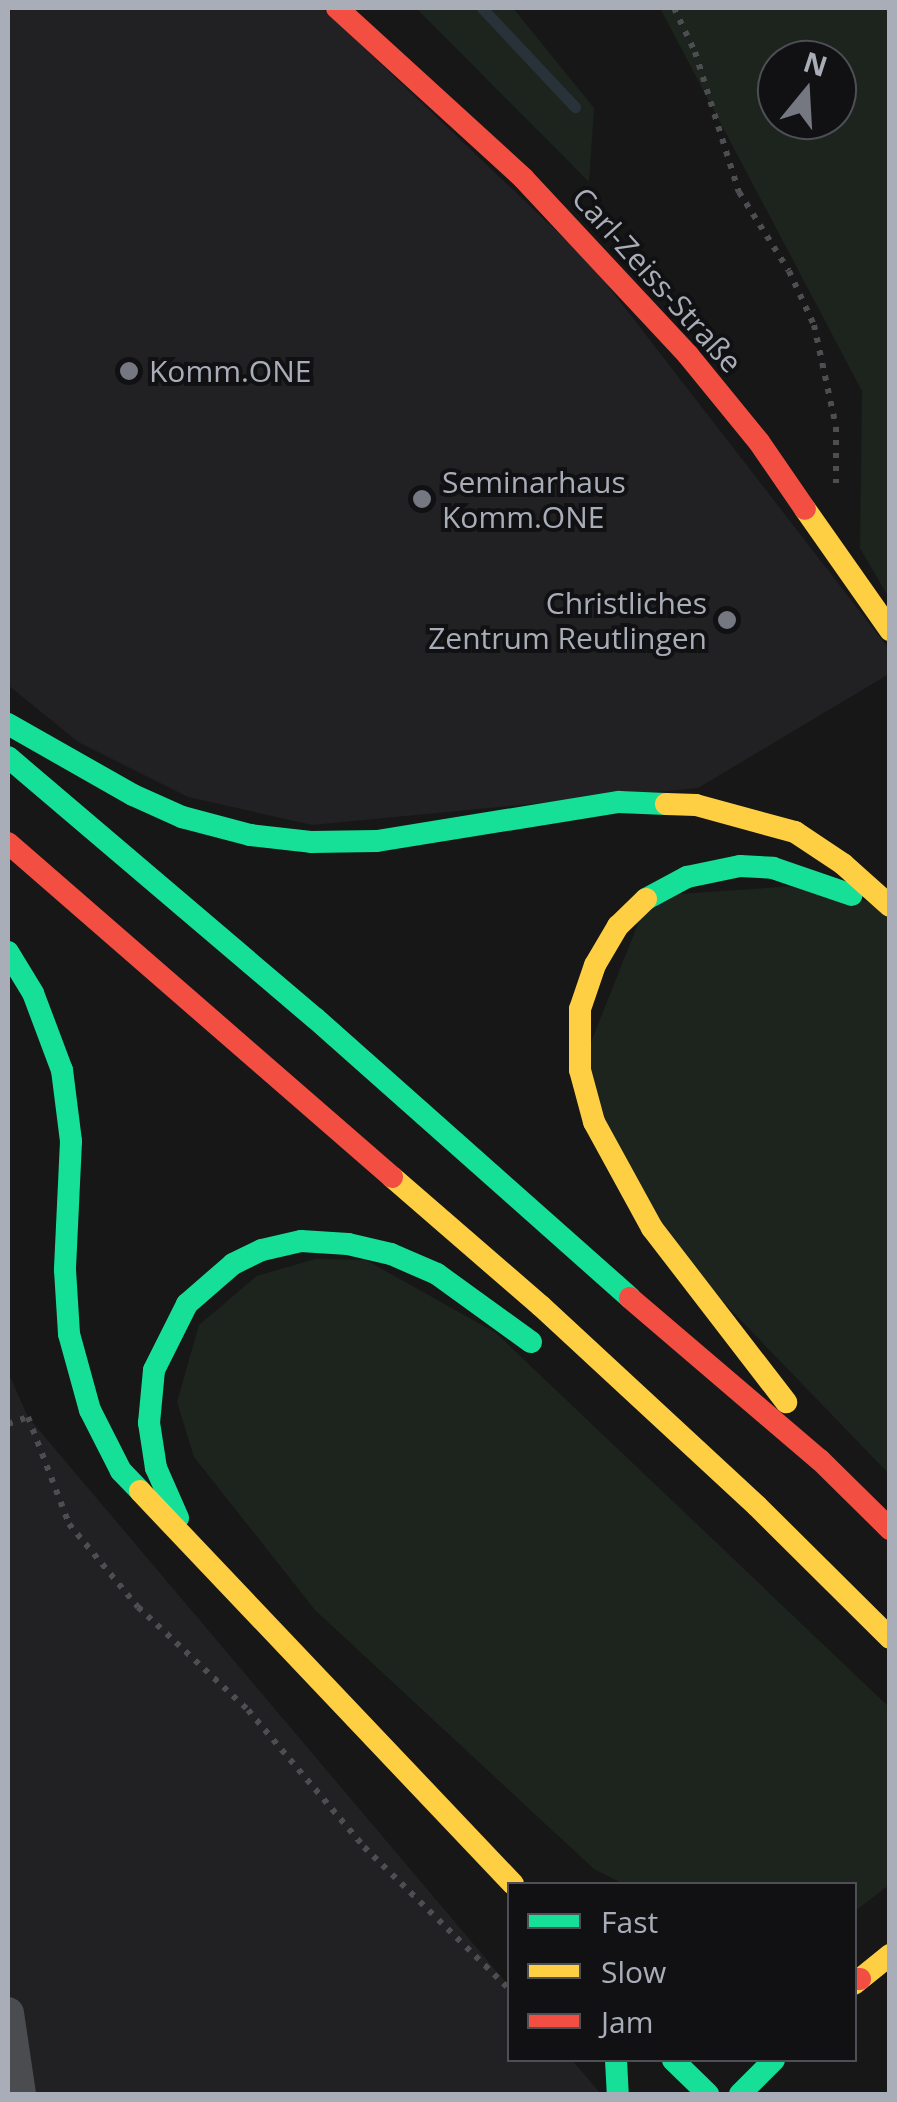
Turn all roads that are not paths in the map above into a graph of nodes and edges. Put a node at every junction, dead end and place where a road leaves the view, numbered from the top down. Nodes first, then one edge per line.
1 (337, 8) edge
2 (890, 630) edge
3 (8, 724) edge
4 (8, 757) edge
5 (8, 843) edge
6 (890, 908) edge
7 (8, 952) edge
8 (546, 1351) dead end
9 (579, 1372) dead end
10 (680, 1433) junction
11 (820, 1460) junction
12 (890, 1529) edge
13 (189, 1544) junction
14 (890, 1638) edge
15 (506, 1876) edge
16 (890, 1955) edge
17 (857, 1979) edge
18 (8, 2013) edge
19 (616, 2062) edge
20 (675, 2062) edge
21 (772, 2062) edge
22 (20, 2094) edge
23 (618, 2094) edge
24 (708, 2094) edge
25 (740, 2094) edge

1 - 2 main road, Carl-Zeiss-Straße
3 - 6 main road
4 - 11 main road
5 - 10 main road
6 - 11 main road
7 - 13 main road
8 - 13 main road
9 - 10 main road
10 - 14 main road
11 - 12 main road
13 - 15 main road
16 - 17 main road
18 - 22 street
19 - 23 main road
20 - 24 main road
21 - 25 main road

